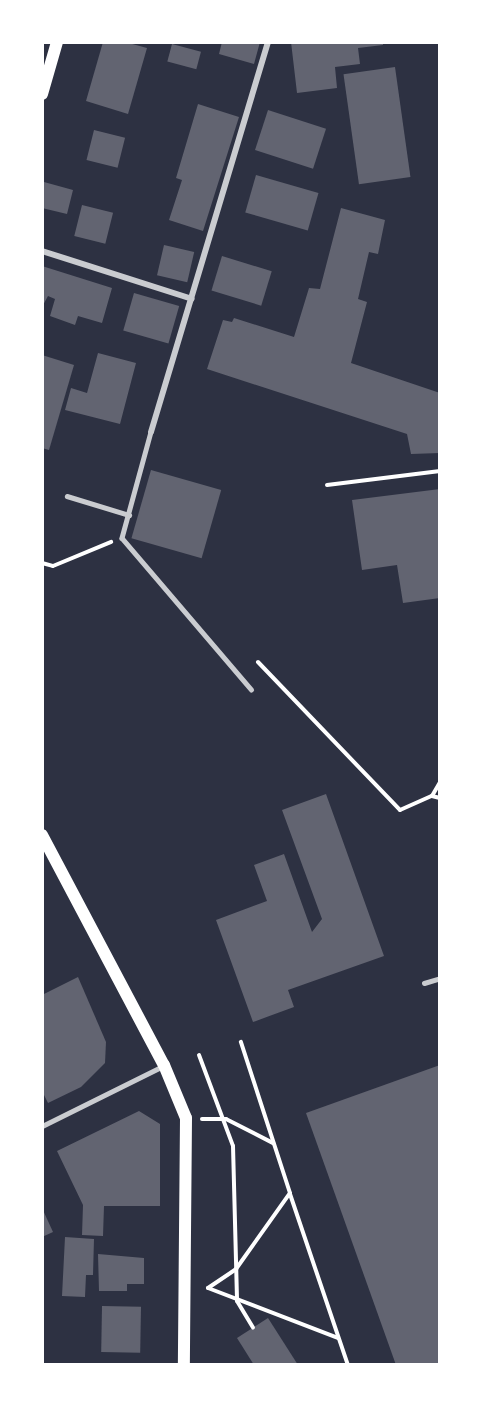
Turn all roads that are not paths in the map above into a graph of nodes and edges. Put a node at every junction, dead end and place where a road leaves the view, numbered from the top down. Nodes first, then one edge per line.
1 (57, 42) edge
2 (268, 42) edge
3 (42, 94) edge
4 (42, 251) edge
5 (192, 299) junction
6 (151, 432) joint
7 (67, 496) dead end
8 (129, 515) junction
9 (251, 689) dead end
10 (42, 835) edge
11 (440, 978) edge
12 (424, 983) dead end
13 (164, 1065) junction
14 (42, 1126) edge
15 (184, 1365) edge

1 - 3 main road
2 - 5 street
4 - 5 street
5 - 6 street
6 - 8 lane
7 - 8 lane
8 - 9 lane
10 - 13 main road
11 - 12 street
13 - 14 street
13 - 15 main road

